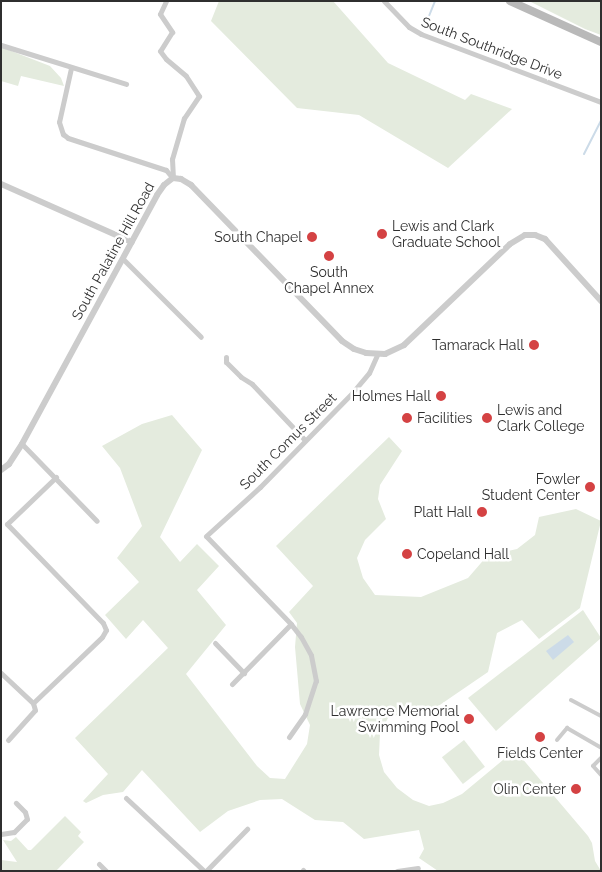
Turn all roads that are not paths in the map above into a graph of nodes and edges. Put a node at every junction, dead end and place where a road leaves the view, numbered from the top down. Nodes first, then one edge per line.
1 (166, 1) edge
2 (384, 1) edge
3 (510, 1) edge
4 (601, 42) edge
5 (1, 44) edge
6 (72, 68) junction
7 (126, 84) dead end
8 (601, 102) edge
9 (173, 178) junction
10 (1, 184) edge
11 (132, 242) junction
12 (123, 259) junction
13 (601, 300) edge
14 (201, 337) dead end
15 (377, 355) junction
16 (226, 357) dead end
17 (305, 440) junction
18 (22, 444) junction
19 (1, 470) edge
20 (56, 477) junction
21 (97, 521) dead end
22 (291, 624) junction
23 (215, 643) dead end
24 (1, 673) edge
25 (244, 673) junction
26 (232, 684) dead end
27 (571, 700) dead end
28 (33, 703) junction
29 (601, 716) edge
30 (290, 737) dead end
31 (8, 740) dead end
32 (557, 740) dead end
33 (601, 748) edge
34 (601, 758) edge
35 (601, 775) edge
36 (126, 798) dead end
37 (16, 803) dead end
38 (247, 830) dead end
39 (1, 834) edge
40 (99, 864) dead end
41 (418, 868) dead end
42 (106, 871) edge
43 (205, 871) edge
44 (397, 871) edge

1 - 9 street
2 - 8 street, South Southridge Drive
3 - 4 main road
5 - 6 street
6 - 7 street
6 - 9 street
9 - 11 street, South Palatine Hill Road
9 - 15 street, South Palatine Hill Road
10 - 11 street
11 - 12 street, South Palatine Hill Road
12 - 14 street
12 - 18 street, South Palatine Hill Road
13 - 15 street
15 - 17 street, South Comus Street
16 - 17 street
17 - 22 street, South Comus Street
18 - 19 street, South Palatine Hill Road
18 - 20 street
20 - 21 street
20 - 28 street
22 - 25 street
22 - 30 street
23 - 25 street
24 - 28 street
25 - 26 street
27 - 29 street
28 - 31 street
32 - 33 street
34 - 35 street
36 - 43 street
37 - 39 street
38 - 43 street
40 - 42 street
41 - 44 street

